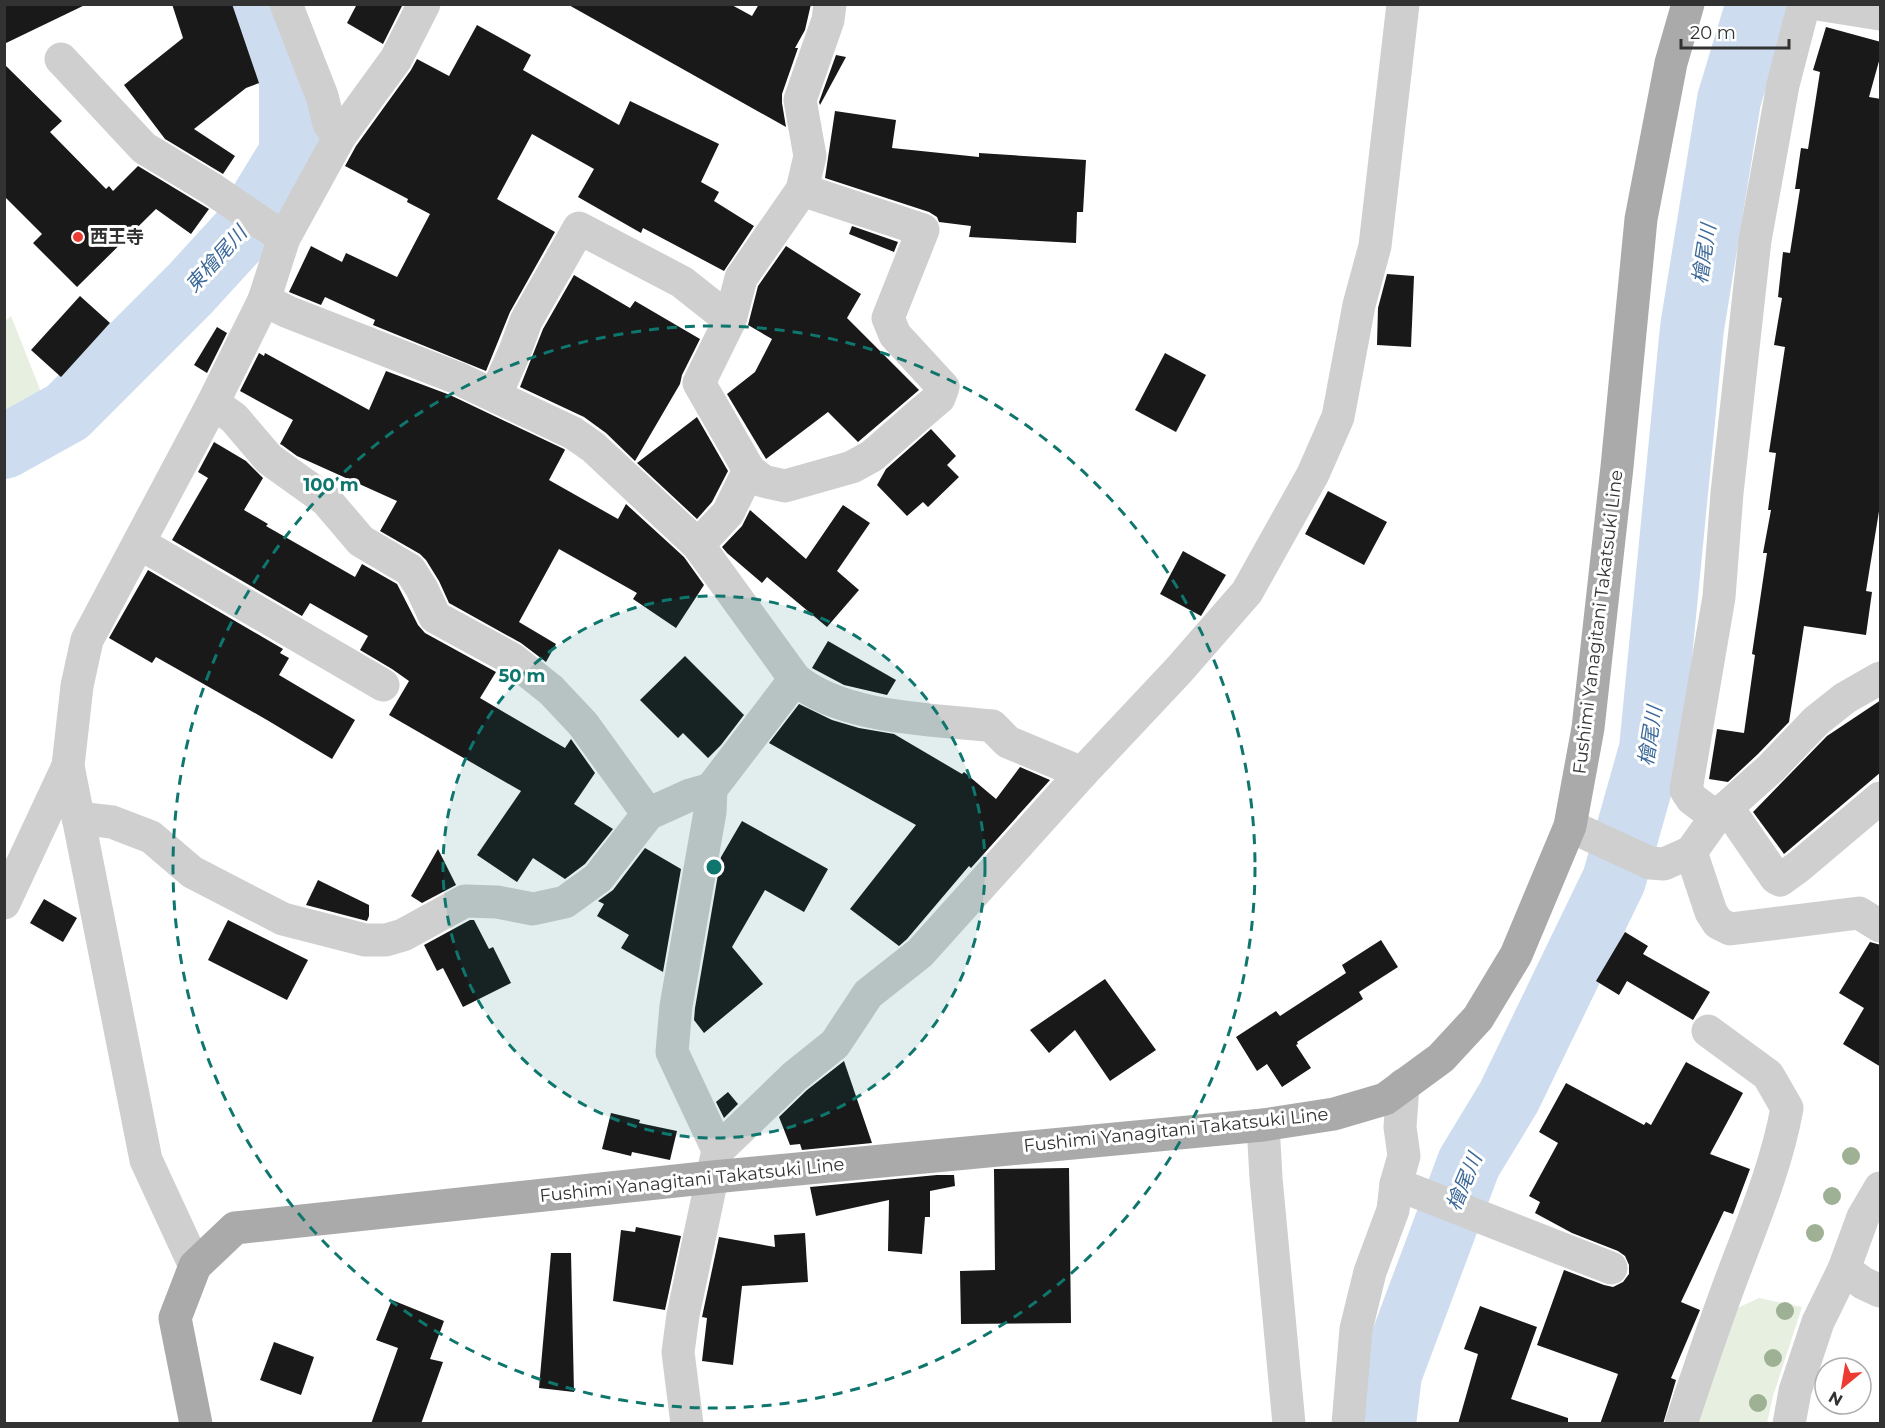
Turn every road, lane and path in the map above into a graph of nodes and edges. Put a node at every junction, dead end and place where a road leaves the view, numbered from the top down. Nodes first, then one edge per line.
1 (286, 4) edge
2 (424, 4) edge
3 (830, 4) edge
4 (1403, 4) edge
5 (1688, 4) edge
6 (1804, 4) edge
7 (1817, 4) edge
8 (1881, 14) edge
9 (60, 59) dead end
10 (340, 136) junction
11 (802, 190) junction
12 (276, 233) junction
13 (264, 300) junction
14 (730, 320) junction
15 (495, 396) junction
16 (213, 403) junction
17 (749, 470) junction
18 (140, 543) junction
19 (698, 545) junction
20 (1881, 678) edge
21 (795, 679) junction
22 (383, 685) dead end
23 (68, 766) junction
24 (1082, 773) junction
25 (711, 789) junction
26 (1881, 798) edge
27 (1721, 812) junction
28 (648, 814) junction
29 (78, 818) junction
30 (1579, 830) junction
31 (1691, 852) junction
32 (4, 903) edge
33 (1881, 926) edge
34 (1708, 1031) dead end
35 (1404, 1085) junction
36 (1263, 1125) junction
37 (716, 1163) junction
38 (1881, 1188) edge
39 (1411, 1190) junction
40 (195, 1266) junction
41 (1611, 1268) dead end
42 (1844, 1269) junction
43 (1881, 1291) edge
44 (196, 1424) edge
45 (687, 1424) edge
46 (1289, 1424) edge
47 (1348, 1424) edge
48 (1681, 1424) edge
49 (1789, 1424) edge

1 - 10 street
2 - 10 street
3 - 11 street
4 - 24 street
5 - 30 main road, Fushimi Yanagitani Takatsuki Line
6 - 27 street
7 - 8 street
9 - 12 street
10 - 12 street
11 - 14 street
11 - 17 street
12 - 13 street
13 - 15 street
13 - 16 street
14 - 15 street
14 - 17 street
15 - 19 street
16 - 18 street
16 - 28 street
17 - 19 street
18 - 22 street
18 - 23 street
19 - 21 street
20 - 27 street
21 - 24 street
21 - 25 street
23 - 29 street
23 - 32 street
24 - 37 street
25 - 28 street
25 - 37 street
26 - 27 street
27 - 31 street
28 - 29 street
29 - 40 street
30 - 31 street
30 - 35 main road, Fushimi Yanagitani Takatsuki Line
31 - 33 street
34 - 48 street
35 - 36 main road, Fushimi Yanagitani Takatsuki Line
35 - 39 street
36 - 37 main road, Fushimi Yanagitani Takatsuki Line
36 - 46 street
37 - 40 main road, Fushimi Yanagitani Takatsuki Line
37 - 45 street
38 - 42 street
39 - 41 street
39 - 47 street
40 - 44 main road, Fushimi Yanagitani Takatsuki Line
42 - 43 street
42 - 49 street

